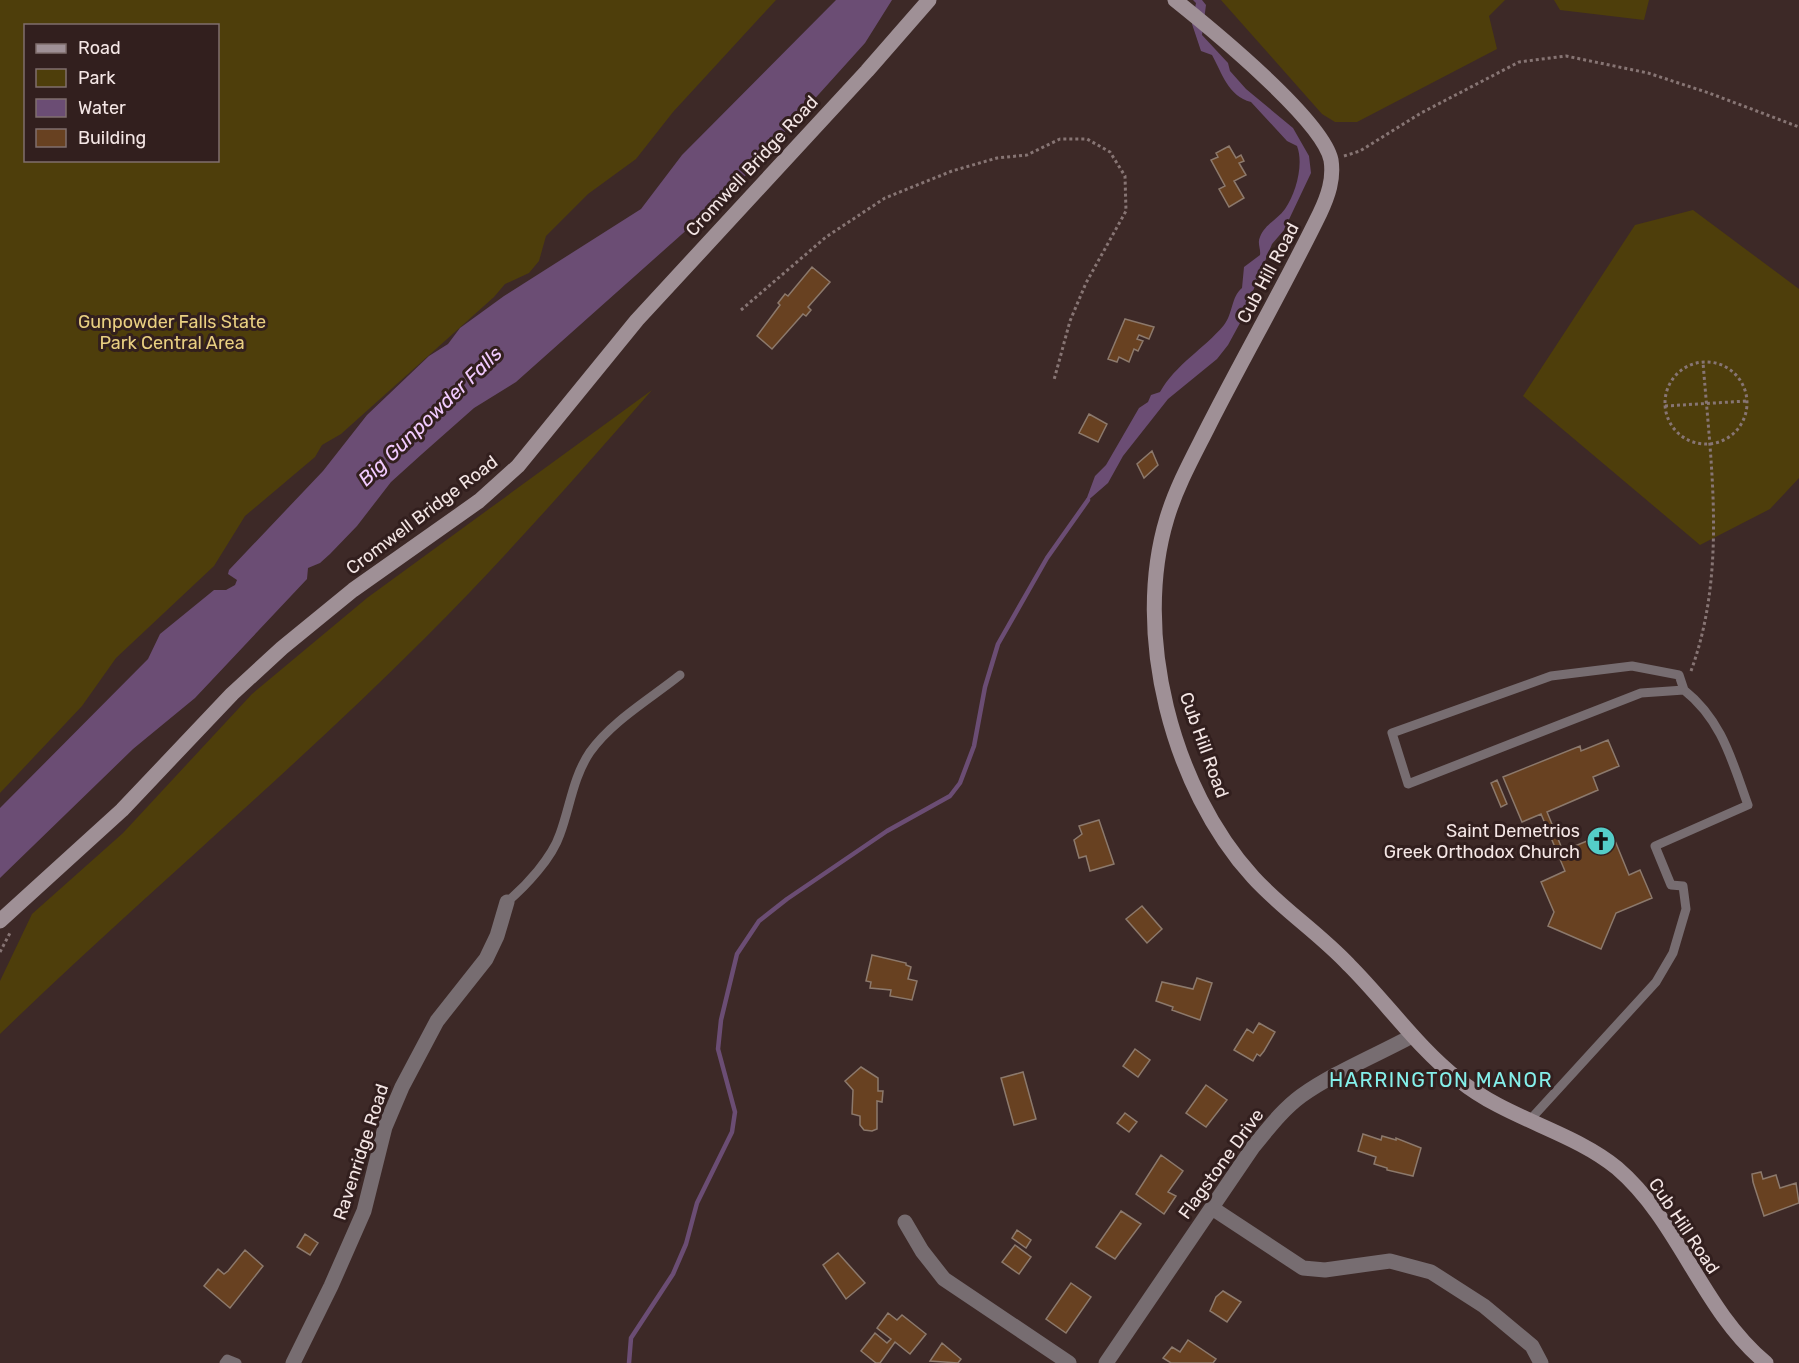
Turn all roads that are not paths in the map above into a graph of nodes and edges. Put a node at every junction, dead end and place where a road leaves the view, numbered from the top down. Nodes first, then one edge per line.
1 (929, 0) edge
2 (1175, 0) edge
3 (680, 675) dead end
4 (1684, 690) junction
5 (507, 902) joint
6 (0, 921) edge
7 (1412, 1036) junction
8 (1528, 1122) junction
9 (1212, 1208) junction
10 (905, 1222) dead end
11 (224, 1363) edge
12 (237, 1363) edge
13 (293, 1363) edge
14 (1069, 1363) edge
15 (1106, 1363) edge
16 (1541, 1363) edge
17 (1766, 1363) edge

1 - 6 street, Cromwell Bridge Road
2 - 7 street, Cub Hill Road
3 - 5 lane, Ravenridge Road
4 - 4 lane
4 - 8 lane
5 - 13 street, Ravenridge Road
7 - 8 street, Cub Hill Road
7 - 9 street, Flagstone Drive
8 - 17 street, Cub Hill Road
9 - 15 street, Flagstone Drive
9 - 16 street
10 - 14 street
11 - 12 lane

